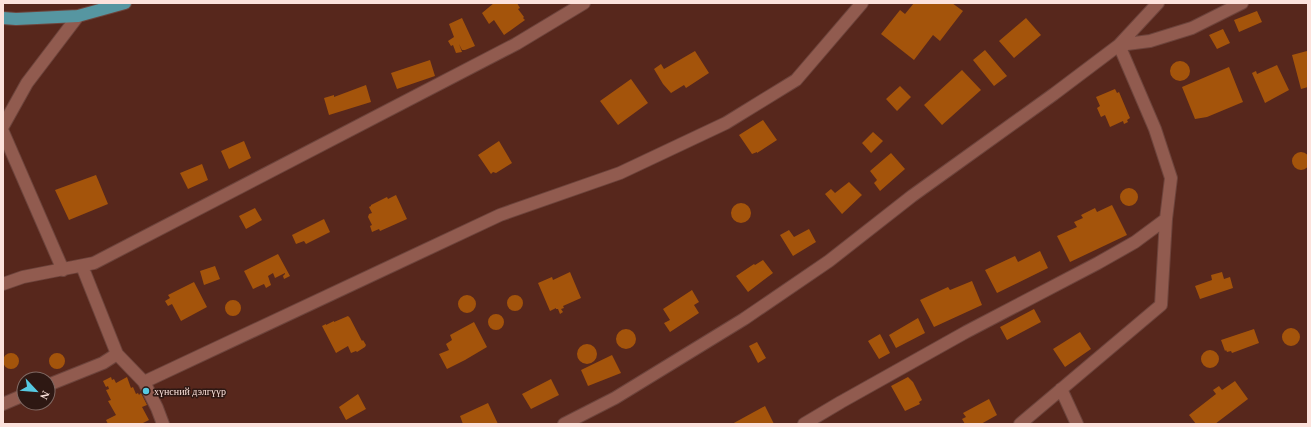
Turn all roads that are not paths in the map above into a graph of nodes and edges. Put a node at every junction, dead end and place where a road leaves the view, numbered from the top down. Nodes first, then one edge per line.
1 (125, 3) edge
2 (584, 3) edge
3 (862, 3) edge
4 (1158, 3) edge
5 (1242, 3) edge
6 (78, 16) junction
7 (3, 18) edge
8 (1119, 46) junction
9 (3, 126) edge
10 (3, 132) edge
11 (1166, 219) junction
12 (82, 266) junction
13 (63, 270) junction
14 (3, 284) edge
15 (118, 354) junction
16 (144, 382) junction
17 (56, 383) edge
18 (1062, 389) junction
19 (16, 398) edge
20 (3, 404) edge
21 (162, 424) edge
22 (564, 424) edge
23 (804, 424) edge
24 (1020, 424) edge
25 (1077, 424) edge

1 - 6 main road
2 - 12 street
3 - 16 street
4 - 8 street
5 - 8 street
6 - 7 main road
6 - 9 street
8 - 11 street
8 - 22 street
10 - 13 street
11 - 18 street
11 - 23 street
12 - 13 street
12 - 15 street
13 - 14 street
15 - 16 street
15 - 17 street
16 - 21 street
18 - 24 street
18 - 25 street
19 - 20 street

